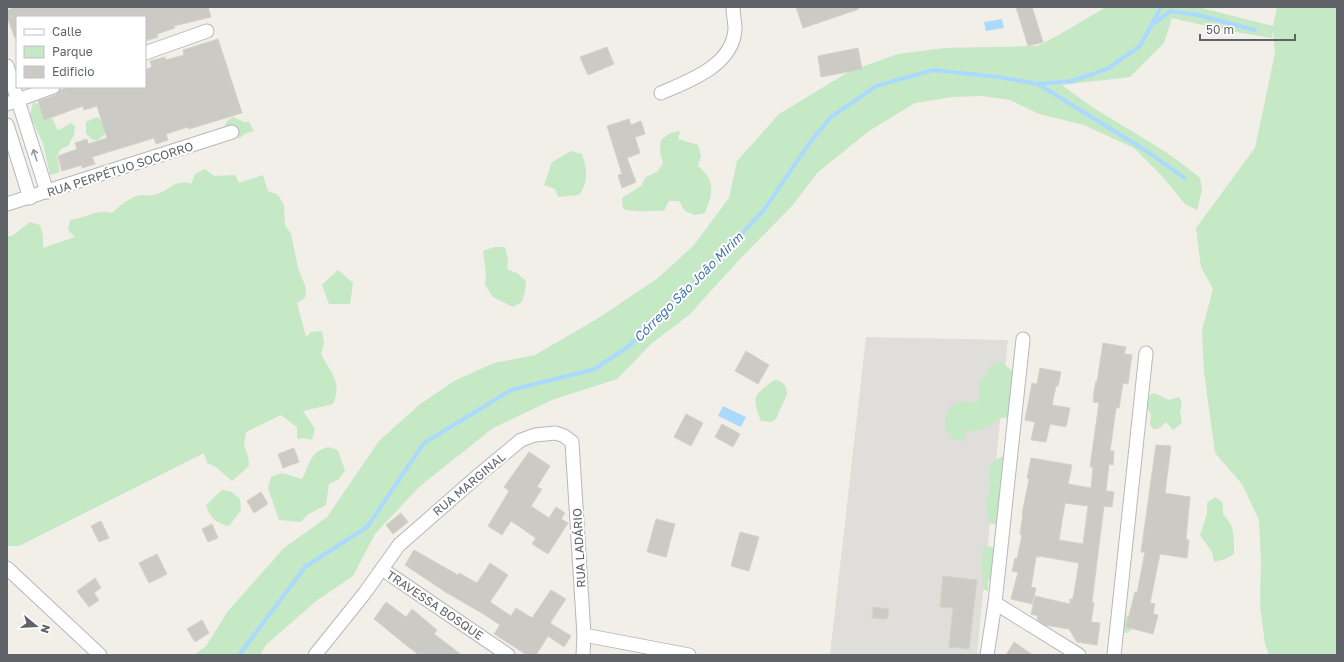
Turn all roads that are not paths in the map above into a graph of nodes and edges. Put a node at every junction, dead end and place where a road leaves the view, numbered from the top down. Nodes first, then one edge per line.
1 (733, 7) edge
2 (207, 31) dead end
3 (146, 54) edge
4 (7, 66) edge
5 (50, 88) edge
6 (661, 93) dead end
7 (12, 102) edge
8 (7, 125) edge
9 (232, 132) dead end
10 (47, 192) junction
11 (30, 198) junction
12 (7, 204) edge
13 (1023, 339) dead end
14 (1146, 353) dead end
15 (572, 442) joint
16 (7, 568) edge
17 (382, 569) junction
18 (995, 603) junction
19 (584, 635) junction
20 (100, 655) edge
21 (316, 655) edge
22 (508, 655) edge
23 (583, 655) edge
24 (685, 655) edge
25 (987, 655) edge
26 (1079, 655) edge
27 (1114, 655) edge

1 - 6 street
2 - 3 street
4 - 7 street
5 - 7 street
10 -> 7 street
8 - 11 street
9 - 10 street, RUA PERPÉTUO SOCORRO
10 - 11 street, RUA PERPÉTUO SOCORRO
11 - 12 street, RUA PERPÉTUO SOCORRO
13 - 18 street
14 - 27 street
15 - 17 street, RUA MARGINAL
15 - 19 street, RUA LADÁRIO
16 - 20 street
17 - 21 street, RUA MARGINAL
17 - 22 street, TRAVESSA BOSQUE
18 - 25 street
18 - 26 street
19 - 23 street, RUA LADÁRIO
19 - 24 street

